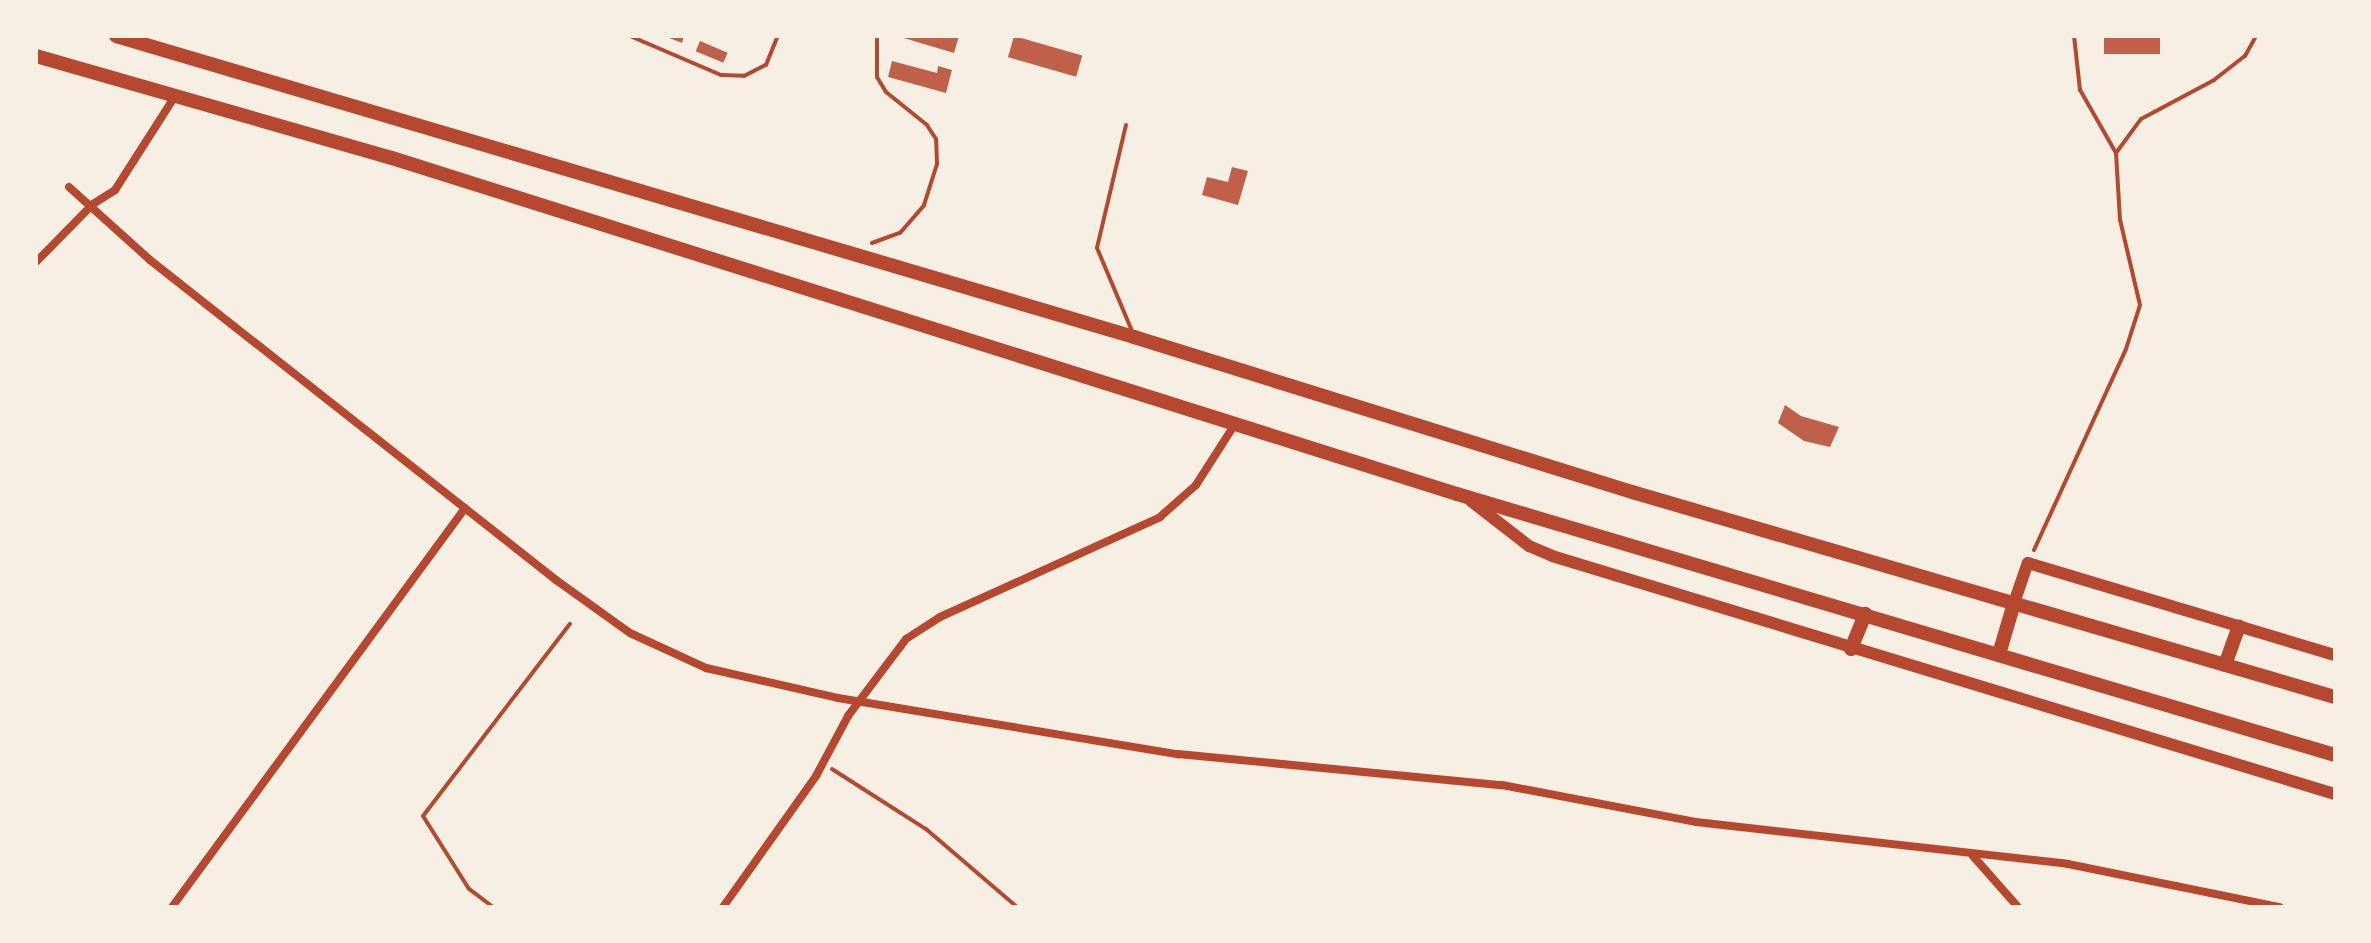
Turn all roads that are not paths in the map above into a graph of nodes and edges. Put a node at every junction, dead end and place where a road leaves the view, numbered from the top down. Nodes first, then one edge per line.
1 (116, 36) edge
2 (36, 56) edge
3 (175, 96) junction
4 (1126, 125) dead end
5 (69, 187) dead end
6 (93, 204) junction
7 (36, 262) edge
8 (1134, 337) junction
9 (1235, 424) junction
10 (1457, 494) junction
11 (465, 508) junction
12 (2015, 600) junction
13 (1865, 614) junction
14 (2239, 626) junction
15 (1851, 649) junction
16 (1999, 654) junction
17 (2335, 655) edge
18 (2225, 665) junction
19 (2335, 697) edge
20 (858, 702) junction
21 (2335, 755) edge
22 (2335, 794) edge
23 (1973, 856) junction
24 (172, 907) edge
25 (723, 907) edge
26 (2018, 907) edge
27 (2280, 907) edge

1 - 8 highway
2 - 3 highway
3 - 6 street
3 - 9 highway
4 - 8 lane
5 - 6 street
6 - 7 street
6 - 11 street
8 - 12 highway
9 - 10 highway
9 - 20 street
10 - 13 highway
10 - 15 main road
11 - 20 street
11 - 24 street
12 - 14 main road
12 - 16 highway
12 - 18 highway
13 - 15 highway
13 - 16 highway
14 - 17 main road
14 - 18 highway
15 - 22 main road
16 - 21 highway
18 - 19 highway
20 - 23 street
20 - 25 street
23 - 26 street
23 - 27 street

